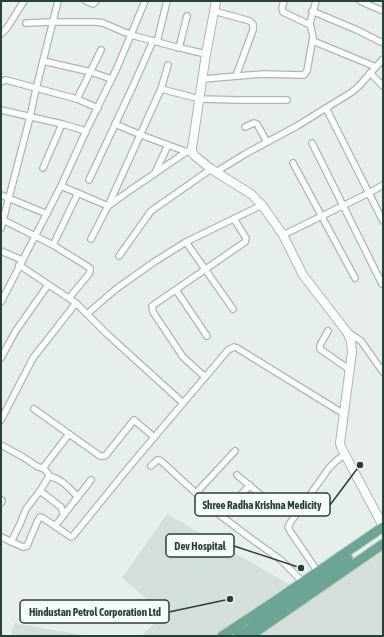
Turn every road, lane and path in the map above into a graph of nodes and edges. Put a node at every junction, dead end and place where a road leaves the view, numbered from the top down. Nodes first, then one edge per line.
1 (24, 1) edge
2 (58, 1) edge
3 (86, 1) edge
4 (96, 1) edge
5 (144, 1) edge
6 (167, 1) edge
7 (216, 1) edge
8 (284, 1) edge
9 (316, 1) edge
10 (360, 1) edge
11 (214, 11) junction
12 (312, 11) junction
13 (383, 11) edge
14 (187, 16) dead end
15 (53, 22) junction
16 (26, 23) dead end
17 (310, 25) junction
18 (1, 34) edge
19 (131, 35) junction
20 (382, 40) edge
21 (155, 41) junction
22 (313, 41) junction
23 (179, 48) junction
24 (101, 50) dead end
25 (206, 54) junction
26 (383, 59) edge
27 (43, 61) junction
28 (168, 65) dead end
29 (376, 67) junction
30 (91, 72) junction
31 (370, 73) junction
32 (236, 76) junction
33 (111, 79) junction
34 (203, 79) junction
35 (1, 82) edge
36 (383, 86) edge
37 (161, 88) junction
38 (36, 89) junction
39 (77, 98) junction
40 (200, 100) junction
41 (287, 100) dead end
42 (98, 108) junction
43 (326, 108) junction
44 (1, 110) edge
45 (30, 117) junction
46 (62, 124) junction
47 (115, 124) junction
48 (245, 127) dead end
49 (86, 131) junction
50 (140, 135) junction
51 (267, 142) junction
52 (312, 143) dead end
53 (168, 145) junction
54 (189, 150) junction
55 (293, 163) dead end
56 (43, 168) dead end
57 (214, 170) junction
58 (155, 173) junction
59 (89, 180) dead end
60 (383, 185) edge
61 (61, 186) junction
62 (369, 193) junction
63 (78, 194) junction
64 (1, 195) edge
65 (8, 198) junction
66 (262, 205) junction
67 (342, 205) junction
68 (108, 206) junction
69 (47, 214) junction
70 (321, 216) junction
71 (2, 219) edge
72 (234, 219) junction
73 (383, 221) edge
74 (1, 228) edge
75 (282, 235) junction
76 (36, 236) junction
77 (91, 239) dead end
78 (186, 242) junction
79 (54, 245) junction
80 (1, 251) edge
81 (119, 256) dead end
82 (21, 263) junction
83 (206, 270) junction
84 (355, 278) dead end
85 (382, 284) dead end
86 (48, 285) junction
87 (176, 290) junction
88 (69, 298) junction
89 (1, 302) edge
90 (76, 303) junction
91 (233, 310) dead end
92 (87, 314) junction
93 (328, 331) dead end
94 (347, 332) junction
95 (207, 336) dead end
96 (1, 358) edge
97 (350, 370) junction
98 (383, 372) edge
99 (205, 378) junction
100 (183, 403) junction
101 (34, 408) dead end
102 (344, 414) junction
103 (1, 420) edge
104 (69, 434) junction
105 (154, 437) junction
106 (1, 445) edge
107 (235, 451) dead end
108 (345, 454) junction
109 (151, 466) dead end
110 (43, 468) junction
111 (237, 475) dead end
112 (49, 476) junction
113 (91, 480) dead end
114 (250, 485) junction
115 (40, 491) junction
116 (196, 493) junction
117 (78, 496) junction
118 (280, 511) dead end
119 (64, 515) junction
120 (221, 516) junction
121 (55, 526) junction
122 (383, 526) edge
123 (383, 534) edge
124 (1, 537) edge
125 (11, 542) junction
126 (383, 544) edge
127 (318, 572) junction
128 (302, 582) junction
129 (259, 620) junction
130 (222, 636) edge
131 (229, 636) edge
132 (238, 636) edge
133 (250, 636) edge

1 - 18 street
2 - 15 street
3 - 4 street
5 - 19 street
6 - 21 street
7 - 11 street
8 - 17 street
9 - 12 street
10 - 13 street
11 - 25 street
11 - 32 street
12 - 17 street
12 - 20 street
14 - 23 street
15 - 16 street
15 - 19 street
15 - 27 street
17 - 22 street
19 - 21 street
19 - 33 street
21 - 23 street
21 - 47 street
22 - 29 street
22 - 32 street
23 - 25 street
24 - 30 street
25 - 34 street
26 - 29 street
27 - 30 street
27 - 38 street
28 - 37 street
29 - 31 street
30 - 33 street
30 - 39 street
31 - 36 street
31 - 43 street
32 - 34 street
33 - 42 street
34 - 40 street
35 - 38 street
37 - 40 street
37 - 50 street
38 - 39 street
38 - 45 street
39 - 42 street
40 - 41 street
40 - 54 street
42 - 49 street
43 - 51 street
43 - 62 street
44 - 45 street
45 - 46 street
45 - 65 street
46 - 49 street
46 - 56 street
47 - 50 street
47 - 59 street
48 - 51 street
49 - 61 street
50 - 53 street
50 - 68 street
51 - 57 street
52 - 67 street
53 - 54 street
53 - 58 street
54 - 57 street
54 - 58 street
55 - 70 street
57 - 66 street
57 - 81 street
58 - 68 street
60 - 62 street
61 - 63 street
61 - 69 street
62 - 67 street
62 - 73 street
63 - 68 street
63 - 79 street
64 - 65 street
65 - 69 street
65 - 71 street
66 - 72 street
66 - 75 street
67 - 70 street
67 - 85 street
68 - 77 street
69 - 76 street
70 - 75 street
70 - 84 street
71 - 74 street
71 - 76 street
72 - 78 street
72 - 83 street
75 - 94 street
76 - 79 street
76 - 82 street
78 - 83 street
78 - 92 street
79 - 88 street
80 - 82 street
82 - 86 street
82 - 89 street
83 - 87 street
83 - 91 street
86 - 88 street
86 - 96 street
87 - 95 street
87 - 99 street
88 - 90 street
90 - 92 street
90 - 103 street
92 - 100 street
93 - 97 street
94 - 97 street
94 - 98 street
97 - 102 street
99 - 100 street
99 - 102 street
100 - 105 street
101 - 104 street
102 - 108 street
104 - 105 street
104 - 110 street
105 - 121 street
106 - 110 street
107 - 116 street
108 - 122 street
108 - 127 street
109 - 116 street
110 - 112 street
111 - 114 street
112 - 115 street
112 - 117 street
113 - 117 street
114 - 118 street
114 - 120 street
115 - 119 street
115 - 125 street
116 - 120 street
117 - 119 street
119 - 121 street
120 - 128 street
121 - 125 street
122 - 127 main road
123 - 129 main road
124 - 125 street
126 - 133 main road
127 - 128 main road
128 - 130 main road
129 - 131 main road
129 - 132 main road

